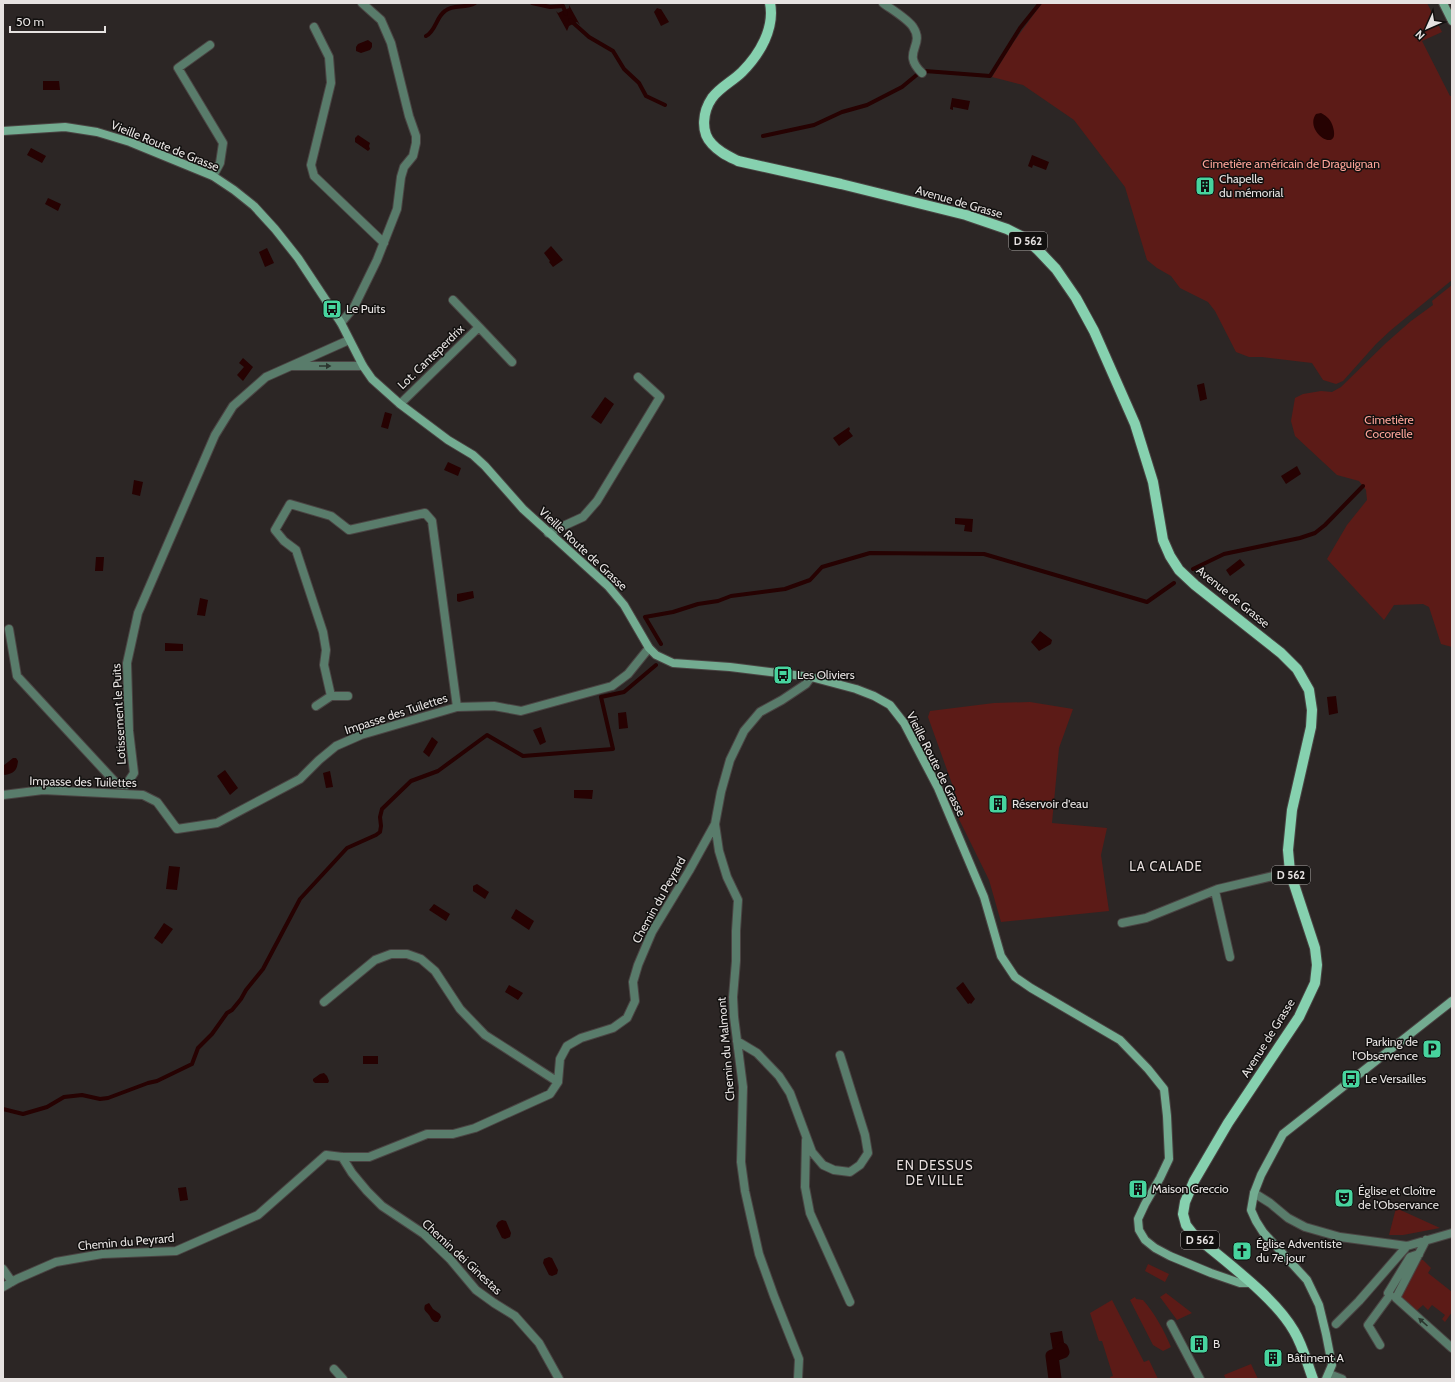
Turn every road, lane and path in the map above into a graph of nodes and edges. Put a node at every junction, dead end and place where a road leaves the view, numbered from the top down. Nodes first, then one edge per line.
1 (362, 3) edge
2 (770, 3) edge
3 (883, 3) edge
4 (1443, 3) edge
5 (1452, 20) edge
6 (314, 27) dead end
7 (210, 46) dead end
8 (920, 71) dead end
9 (3, 131) edge
10 (213, 176) junction
11 (384, 243) junction
12 (452, 300) dead end
13 (341, 323) junction
14 (479, 327) junction
15 (349, 340) junction
16 (512, 362) dead end
17 (288, 366) junction
18 (362, 366) junction
19 (638, 377) dead end
20 (400, 404) junction
21 (548, 533) junction
22 (9, 629) dead end
23 (649, 648) junction
24 (811, 677) junction
25 (331, 696) junction
26 (348, 696) dead end
27 (316, 706) dead end
28 (457, 707) junction
29 (3, 795) edge
30 (715, 824) junction
31 (1290, 872) junction
32 (1215, 890) junction
33 (1122, 923) dead end
34 (1230, 957) dead end
35 (1452, 1001) edge
36 (324, 1002) dead end
37 (737, 1040) junction
38 (840, 1055) dead end
39 (558, 1082) junction
40 (806, 1133) junction
41 (342, 1158) junction
42 (1254, 1193) junction
43 (1452, 1233) edge
44 (1426, 1240) junction
45 (1407, 1246) junction
46 (1419, 1254) junction
47 (3, 1269) edge
48 (12, 1282) junction
49 (1251, 1283) junction
50 (3, 1287) edge
51 (850, 1302) dead end
52 (1171, 1324) dead end
53 (1336, 1324) dead end
54 (1380, 1344) dead end
55 (1452, 1348) edge
56 (334, 1369) dead end
57 (1327, 1377) edge
58 (343, 1379) edge
59 (559, 1379) edge
60 (798, 1379) edge
61 (1200, 1379) edge
62 (1313, 1379) edge
63 (1342, 1379) edge

1 - 11 street
2 - 31 main road, Avenue de Grasse / D 562
3 - 8 street
4 - 5 street
6 - 11 street
7 - 10 street
9 - 10 street, Vieille Route de Grasse
10 - 13 street, Vieille Route de Grasse
11 - 13 street
12 - 14 street, Lot. Canteperdrix
13 - 15 street, Vieille Route de Grasse
14 - 16 street, Lot. Canteperdrix
14 - 20 street, Lot. Canteperdrix
15 - 17 street, Lotissement le Puits
15 - 18 street, Vieille Route de Grasse
17 -> 18 street, Lotissement le Puits
17 - 22 street, Lotissement le Puits
18 - 20 street, Vieille Route de Grasse
19 - 21 street
20 - 21 street, Vieille Route de Grasse
21 - 23 street, Vieille Route de Grasse
23 - 24 street, Vieille Route de Grasse
23 - 28 street, Impasse des Tuilettes
24 - 30 street, Chemin du Malmont
24 - 49 street, Vieille Route de Grasse
25 - 26 street
25 - 27 street
25 - 28 street
28 - 29 street, Impasse des Tuilettes
30 - 37 street, Chemin du Malmont
30 - 39 street, Chemin du Peyrard
31 - 32 street
31 - 49 main road, Avenue de Grasse / D 562
32 - 33 street
32 - 34 street
35 - 42 street
36 - 39 street
37 - 40 street
37 - 60 street, Chemin du Malmont
38 - 40 street
39 - 41 street, Chemin du Peyrard
40 - 51 street
41 - 48 street, Chemin du Peyrard
41 - 59 street, Chemin dei Ginestas
42 - 45 street
42 - 57 street
43 - 44 street
44 - 45 street
44 - 46 street
45 - 53 street
46 - 54 street
55 -> 46 street
47 - 48 street
48 - 50 street, Chemin du Peyrard
49 - 62 main road, Avenue de Grasse / D 562
52 - 61 street
56 - 58 street
57 - 63 street

